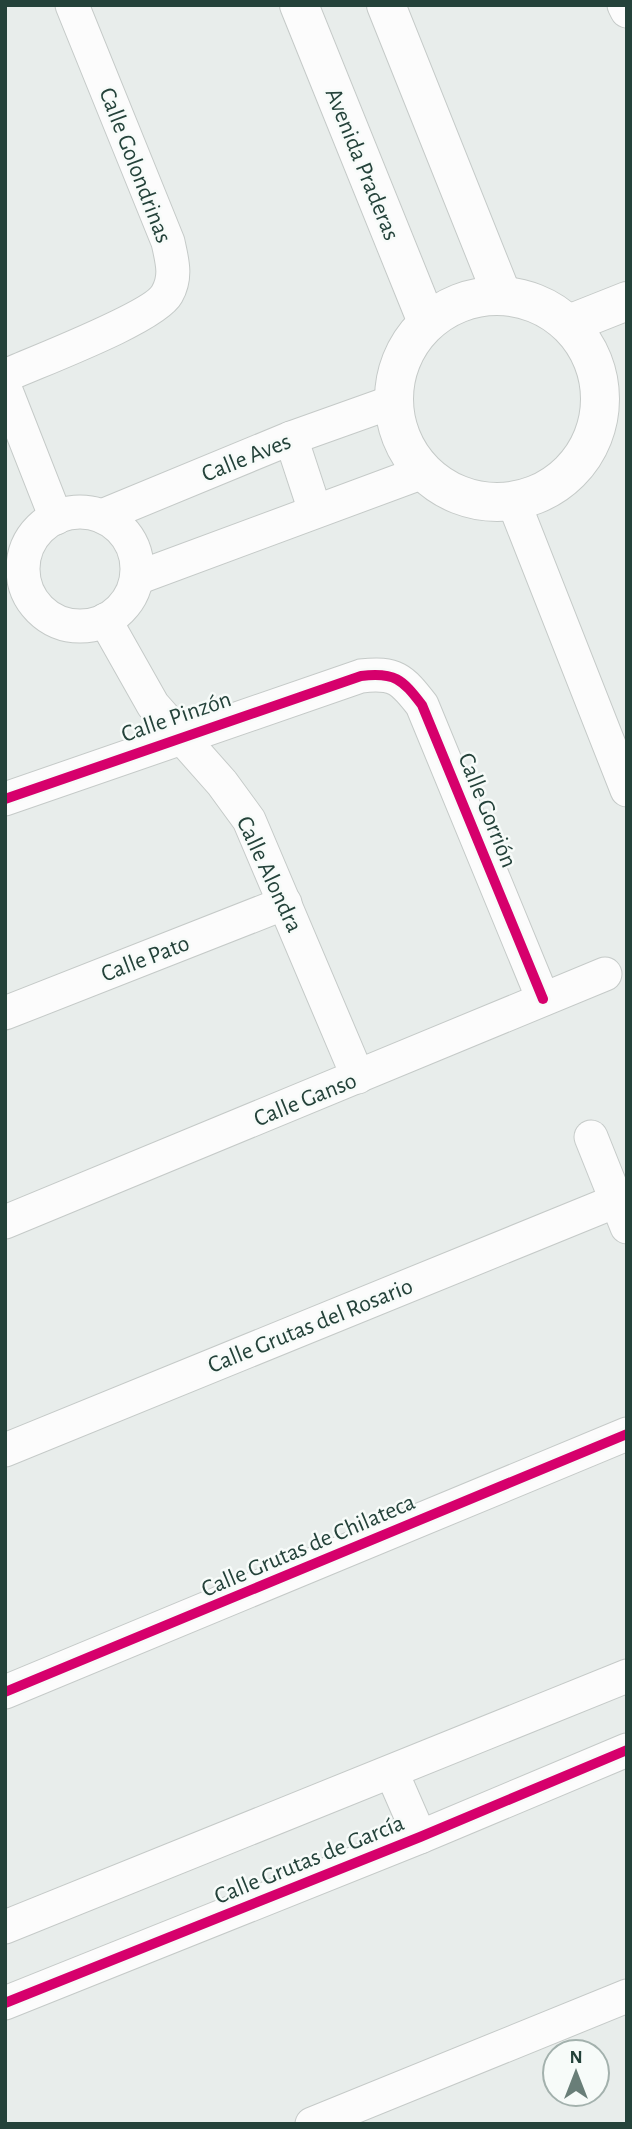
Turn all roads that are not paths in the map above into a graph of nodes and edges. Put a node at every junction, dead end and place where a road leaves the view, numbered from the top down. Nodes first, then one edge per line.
1 (72, 5) edge
2 (299, 5) edge
3 (386, 5) edge
4 (624, 5) edge
5 (627, 11) edge
6 (502, 295) junction
7 (627, 302) edge
8 (427, 322) junction
9 (569, 324) junction
10 (5, 376) edge
11 (614, 386) edge
12 (5, 388) edge
13 (392, 402) junction
14 (291, 438) junction
15 (423, 472) junction
16 (514, 503) junction
17 (315, 510) junction
18 (102, 516) junction
19 (56, 518) junction
20 (136, 578) junction
21 (105, 620) junction
22 (361, 676) joint
23 (181, 736) junction
24 (627, 790) edge
25 (5, 799) edge
26 (285, 903) junction
27 (605, 974) dead end
28 (543, 999) junction
29 (5, 1013) edge
30 (358, 1077) junction
31 (591, 1137) dead end
32 (621, 1214) edge
33 (5, 1222) edge
34 (627, 1434) edge
35 (5, 1450) edge
36 (627, 1676) edge
37 (5, 1692) edge
38 (627, 1750) edge
39 (392, 1773) junction
40 (420, 1837) junction
41 (5, 1927) edge
42 (627, 1996) edge
43 (5, 2003) edge
44 (312, 2124) edge

1 - 10 street, Calle Golondrinas
2 - 8 street, Avenida Praderas
3 - 6 street
4 - 5 street
6 - 8 street
6 - 9 street
7 - 9 street
8 - 13 street
9 - 11 street
11 - 16 street
12 - 19 street
13 - 14 street, Calle Aves
13 - 15 street
14 - 17 street
14 - 18 street, Calle Aves
15 - 16 street
15 - 17 street
16 - 24 street
17 - 20 street
18 - 19 street
18 - 20 street
19 - 21 street
20 - 21 street
21 - 23 street, Calle Alondra
22 - 23 street, Calle Pinzón
22 - 28 street, Calle Gorrión
23 - 25 street, Calle Pinzón
23 - 26 street, Calle Alondra
26 - 29 street, Calle Pato
26 - 30 street, Calle Alondra
27 - 28 street, Calle Ganso
28 - 30 street, Calle Ganso
30 - 33 street, Calle Ganso
31 - 32 street
32 - 35 street, Calle Grutas del Rosario
34 - 37 street, Calle Grutas de Chilateca
36 - 39 street, Calle Grutas de García
38 - 40 street, Calle Grutas de García
39 - 40 street
39 - 41 street, Calle Grutas de García
40 - 43 street, Calle Grutas de García
42 - 44 street

